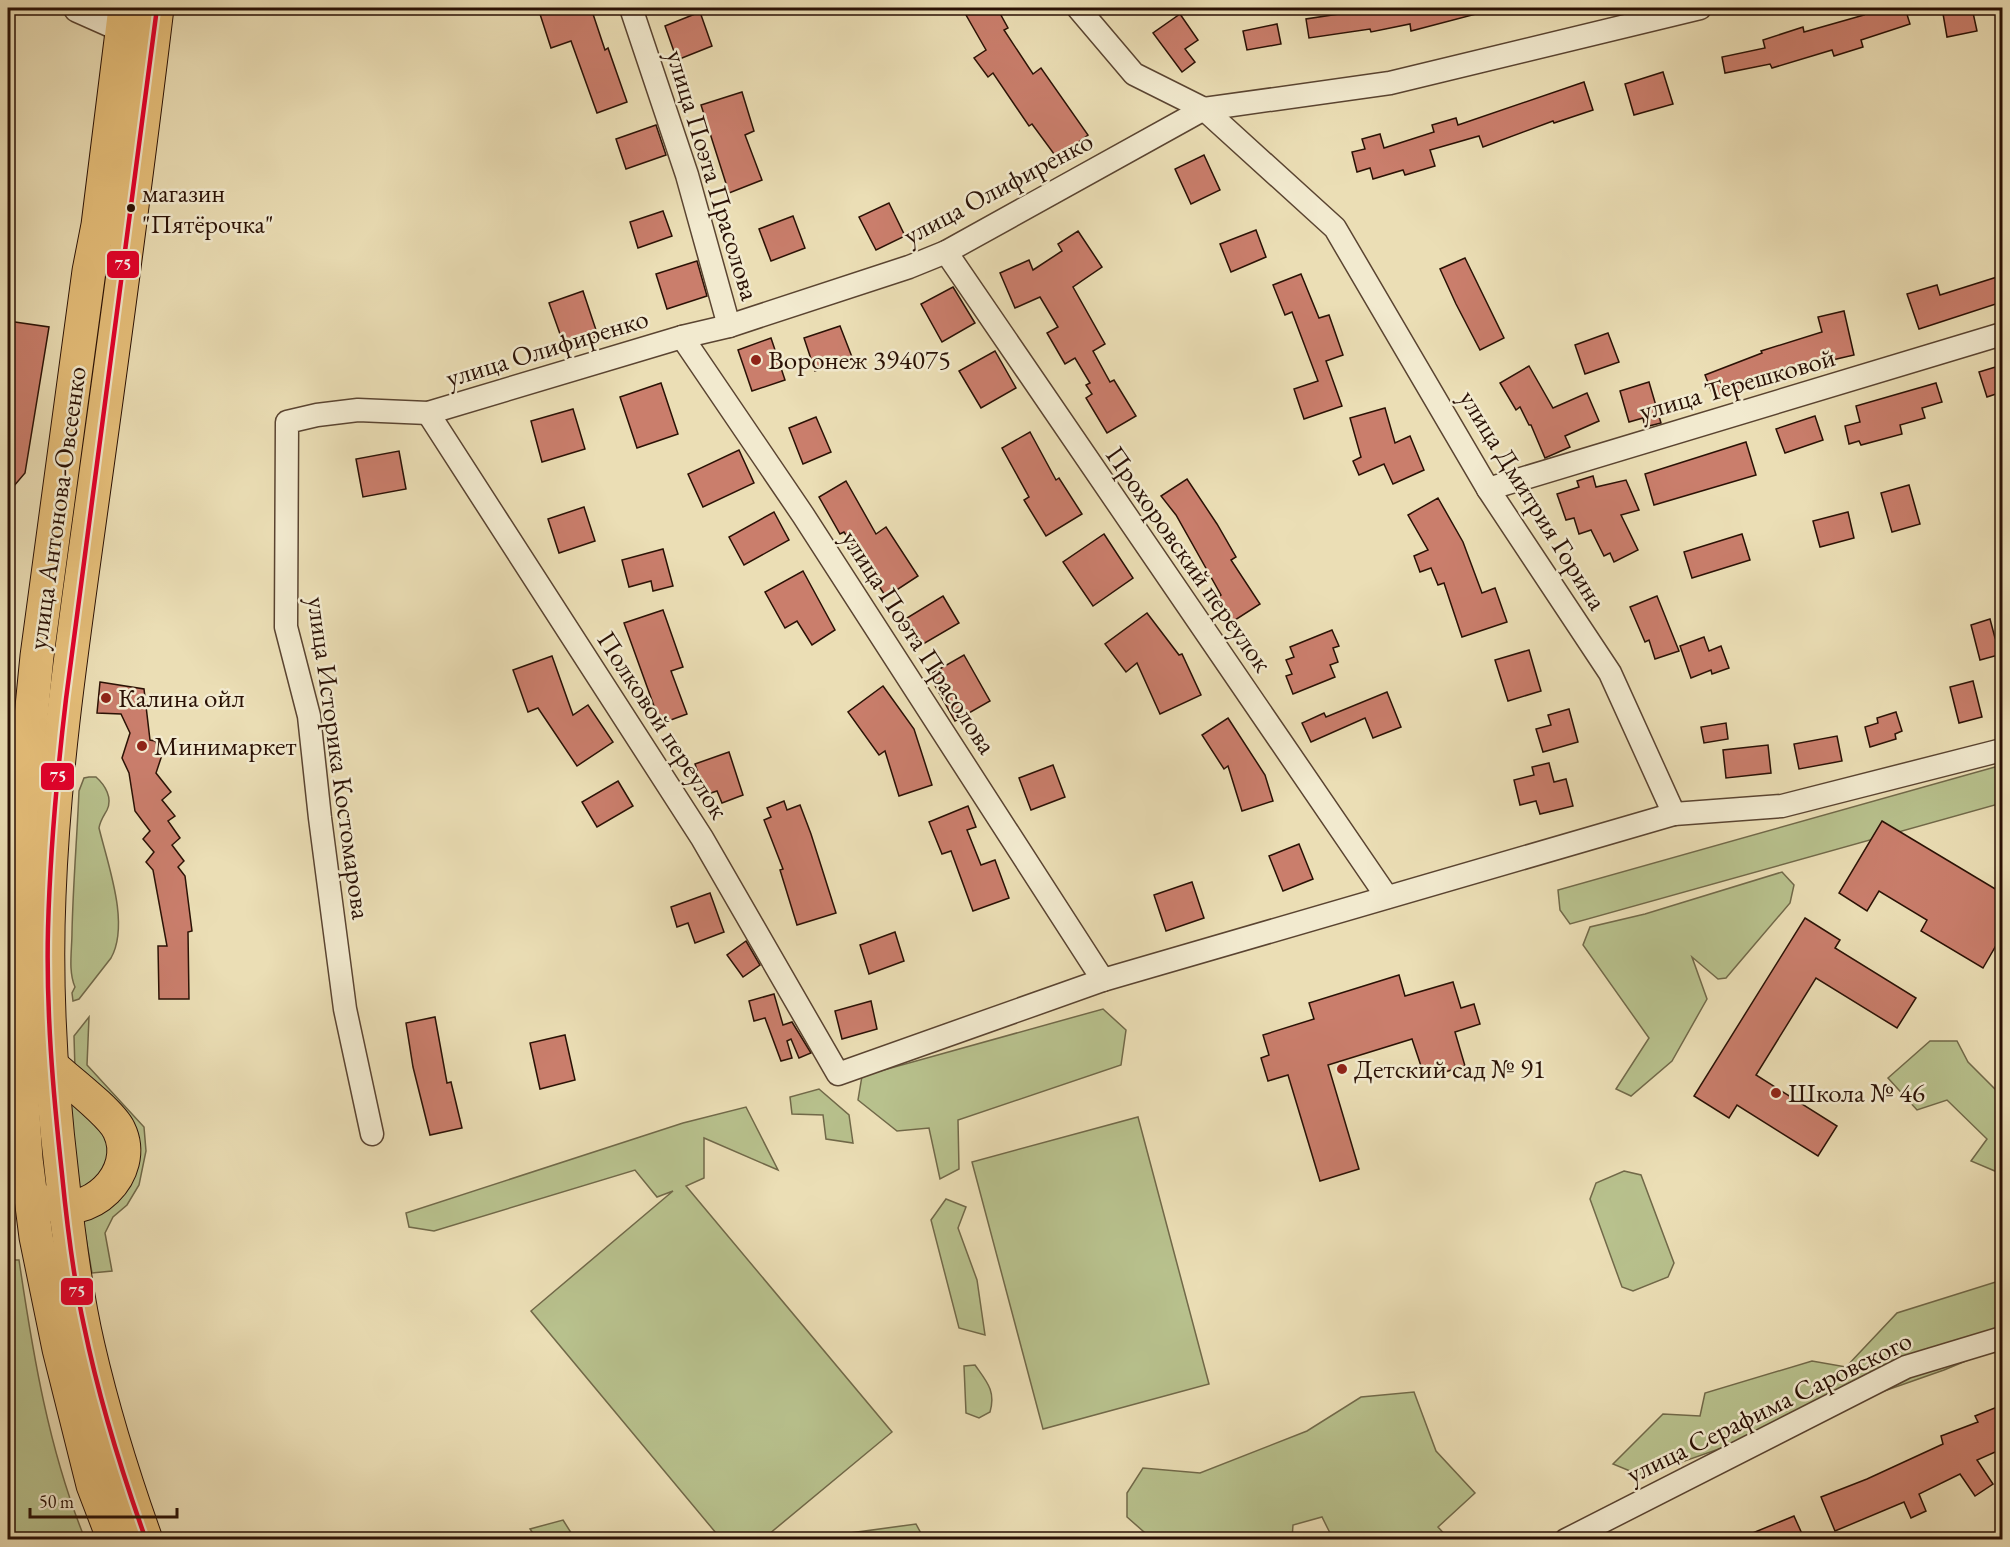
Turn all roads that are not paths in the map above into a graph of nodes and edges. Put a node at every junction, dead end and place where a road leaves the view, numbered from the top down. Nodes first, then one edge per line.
1 (78, 8) edge
2 (157, 8) edge
3 (632, 8) edge
4 (1078, 8) edge
5 (1700, 8) edge
6 (124, 18) edge
7 (153, 42) junction
8 (1204, 109) junction
9 (946, 252) junction
10 (729, 326) junction
11 (2002, 334) edge
12 (682, 337) junction
13 (428, 413) junction
14 (287, 422) joint
15 (1488, 489) junction
16 (2002, 750) edge
17 (1674, 814) junction
18 (1387, 897) junction
19 (1103, 980) junction
20 (52, 1066) junction
21 (372, 1134) dead end
22 (30, 1187) junction
23 (65, 1207) junction
24 (2002, 1338) edge
25 (114, 1539) edge
26 (146, 1539) edge
27 (1566, 1539) edge

1 - 6 street
2 - 7 highway, улица Антонова-Овсеенко
3 - 10 street, улица Поэта Прасолова
4 - 8 street, улица Дмитрия Горина
5 - 8 street, улица Олифиренко
6 - 7 street
6 - 22 highway, улица Антонова-Овсеенко
7 - 20 highway, улица Антонова-Овсеенко
8 - 9 street, улица Олифиренко
8 - 15 street, улица Дмитрия Горина
9 - 10 street, улица Олифиренко
9 - 18 street, Прохоровский переулок
10 - 12 street, улица Олифиренко
11 - 15 street, улица Терешковой
12 - 13 street, улица Олифиренко
12 - 19 street, улица Поэта Прасолова
13 - 14 street, улица Олифиренко
13 - 19 street, Полковой переулок
14 - 21 street, улица Историка Костомарова
15 - 17 street, улица Дмитрия Горина
16 - 17 street
17 - 18 street
18 - 19 street
20 - 23 highway, улица Антонова-Овсеенко
20 - 23 highway
22 - 23 highway
22 - 25 highway, улица Антонова-Овсеенко
23 - 26 highway, улица Антонова-Овсеенко
24 - 27 street, улица Серафима Саровского

